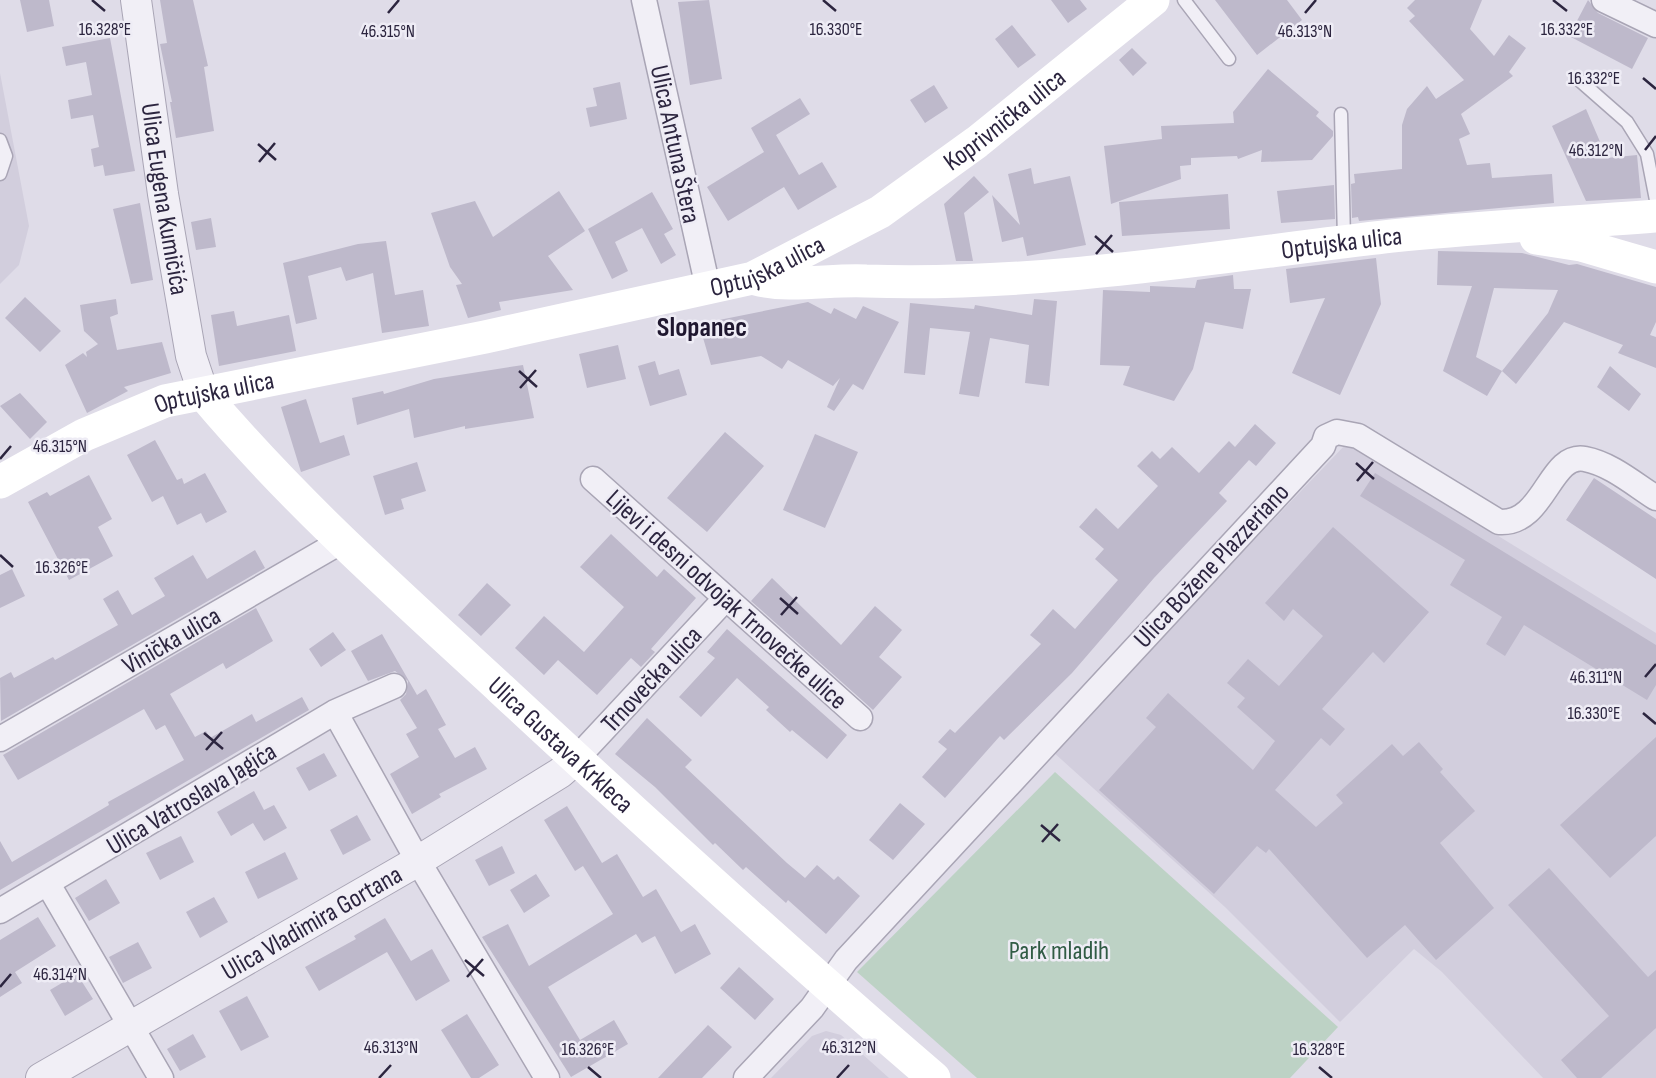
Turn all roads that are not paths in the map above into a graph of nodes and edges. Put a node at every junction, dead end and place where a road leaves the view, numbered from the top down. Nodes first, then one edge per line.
1 (136, 0) edge
2 (644, 0) edge
3 (1153, 0) edge
4 (1184, 0) edge
5 (1604, 0) edge
6 (1656, 25) edge
7 (1229, 59) dead end
8 (1578, 79) dead end
9 (1341, 114) dead end
10 (0, 140) edge
11 (0, 174) edge
12 (1656, 200) edge
13 (1656, 216) edge
14 (849, 230) junction
15 (1450, 232) junction
16 (1344, 243) junction
17 (1656, 267) edge
18 (753, 278) junction
19 (902, 282) junction
20 (708, 288) junction
21 (204, 395) junction
22 (593, 479) dead end
23 (0, 482) edge
24 (1656, 498) edge
25 (342, 541) junction
26 (726, 598) junction
27 (394, 686) dead end
28 (335, 712) junction
29 (860, 718) dead end
30 (0, 739) edge
31 (576, 759) junction
32 (418, 861) junction
33 (48, 884) junction
34 (0, 911) edge
35 (828, 986) junction
36 (132, 1026) junction
37 (41, 1078) edge
38 (161, 1078) edge
39 (547, 1078) edge
40 (746, 1078) edge
41 (934, 1078) edge

1 - 21 street, Ulica Eugena Kumičića
2 - 20 street, Ulica Antuna Štera
3 - 14 main road, Koprivnička ulica
4 - 7 lane
5 - 6 street
8 - 12 lane
9 - 16 lane
10 - 11 lane
13 - 15 main road, Optujska ulica
14 - 18 main road, Optujska ulica
14 - 19 main road, Optujska ulica
15 - 16 main road, Optujska ulica
15 - 17 main road, Optujska ulica
16 - 19 main road, Optujska ulica
18 - 19 main road
18 - 20 main road, Optujska ulica
20 - 21 main road, Optujska ulica
21 - 23 main road, Optujska ulica
21 - 25 main road, Ulica Gustava Krkleca
22 - 26 street, Lijevi i desni odvojak Trnovečke ulice
24 - 35 street, Ulica Božene Plazzeriano
25 - 30 street, Vinička ulica
25 - 31 main road, Ulica Gustava Krkleca
26 - 29 street, Lijevi i desni odvojak Trnovečke ulice
26 - 31 street, Trnovečka ulica
27 - 28 street, Ulica Vatroslava Jagića
28 - 32 street
28 - 33 street, Ulica Vatroslava Jagića
31 - 32 street, Ulica Vladimira Gortana
31 - 35 main road, Ulica Gustava Krkleca
32 - 36 street, Ulica Vladimira Gortana
32 - 39 street
33 - 34 street, Ulica Vatroslava Jagića
33 - 36 street
35 - 40 street, Ulica Božene Plazzeriano
35 - 41 main road, Ulica Gustava Krkleca
36 - 37 street, Ulica Vladimira Gortana
36 - 38 street

